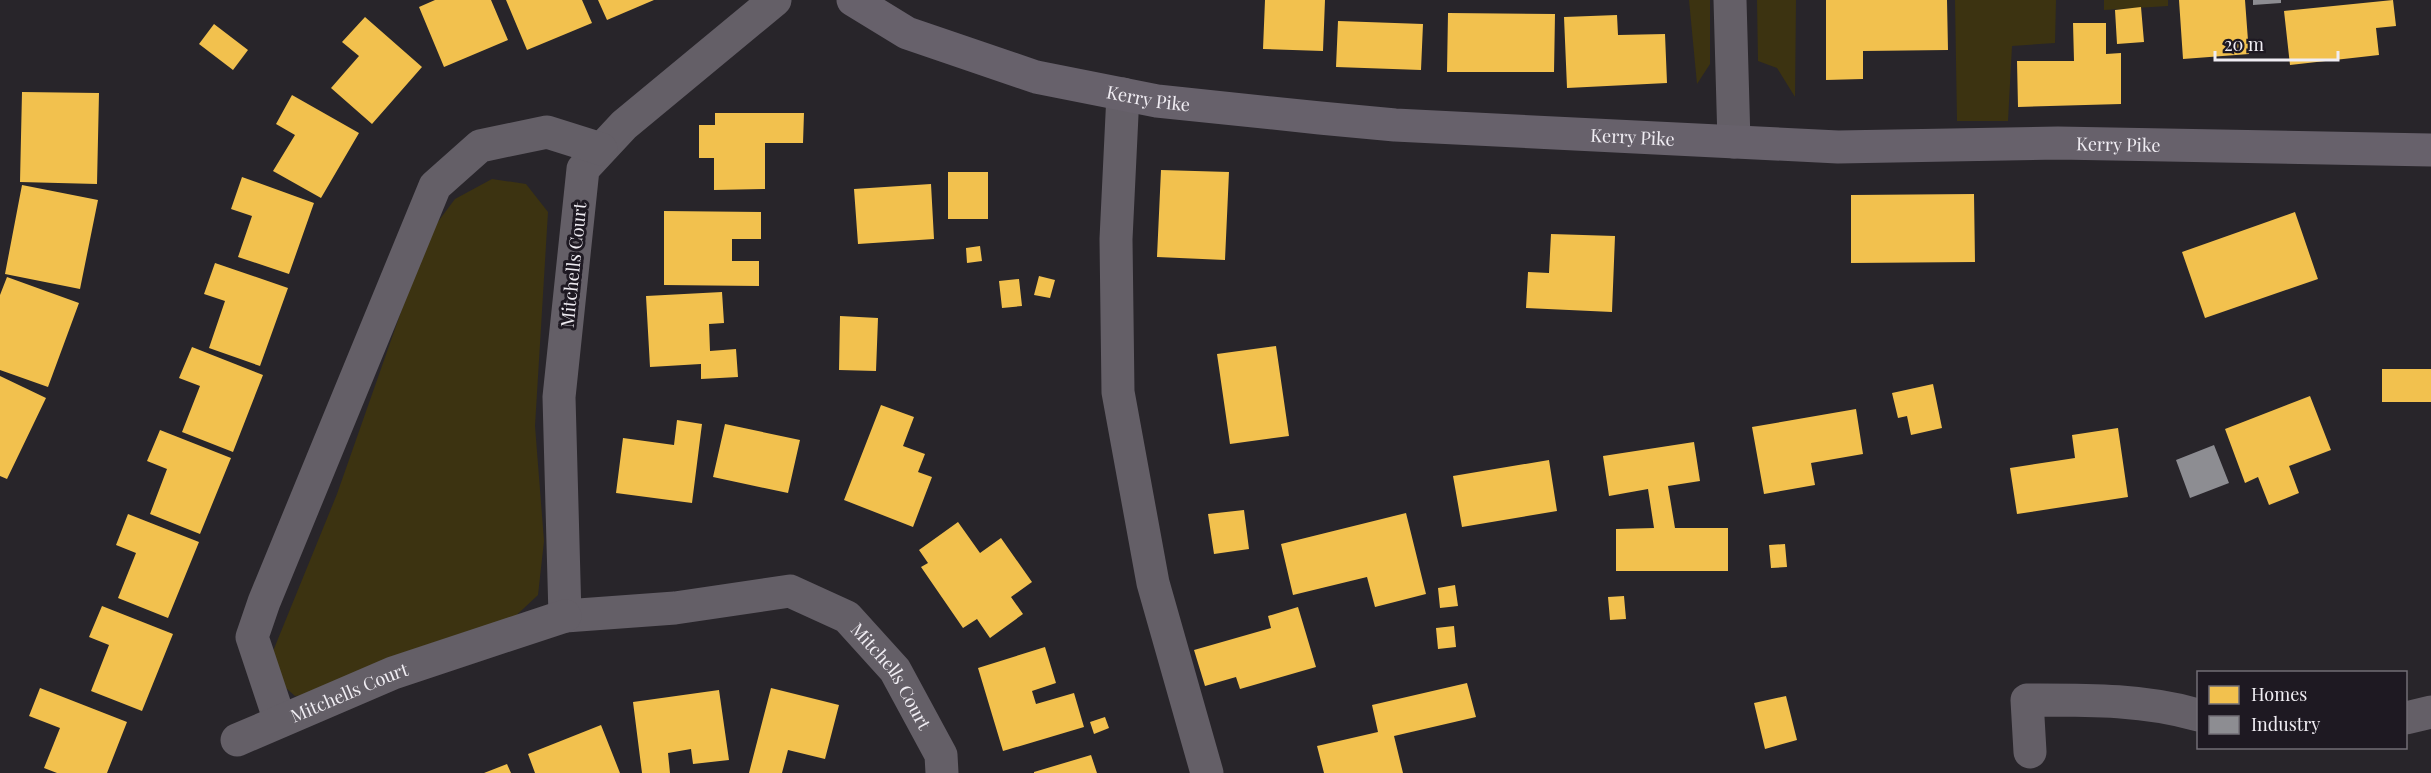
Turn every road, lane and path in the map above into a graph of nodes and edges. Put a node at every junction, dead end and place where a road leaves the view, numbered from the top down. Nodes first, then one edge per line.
1 (775, 0) edge
2 (854, 0) edge
3 (1730, 0) edge
4 (1123, 94) junction
5 (1734, 142) junction
6 (601, 149) junction
7 (2431, 150) edge
8 (565, 616) junction
9 (2431, 712) edge
10 (2197, 714) edge
11 (2407, 718) edge
12 (280, 721) junction
13 (237, 740) dead end
14 (2030, 752) dead end
15 (942, 773) edge
16 (1207, 773) edge

1 - 6 street, Mitchells Court
2 - 4 street, Kerry Pike
3 - 5 street
4 - 5 street, Kerry Pike
4 - 16 street
5 - 7 street, Kerry Pike
6 - 8 street, Mitchells Court
6 - 12 street
8 - 12 street, Mitchells Court
8 - 15 street, Mitchells Court
9 - 11 street
10 - 14 street
12 - 13 street, Mitchells Court

